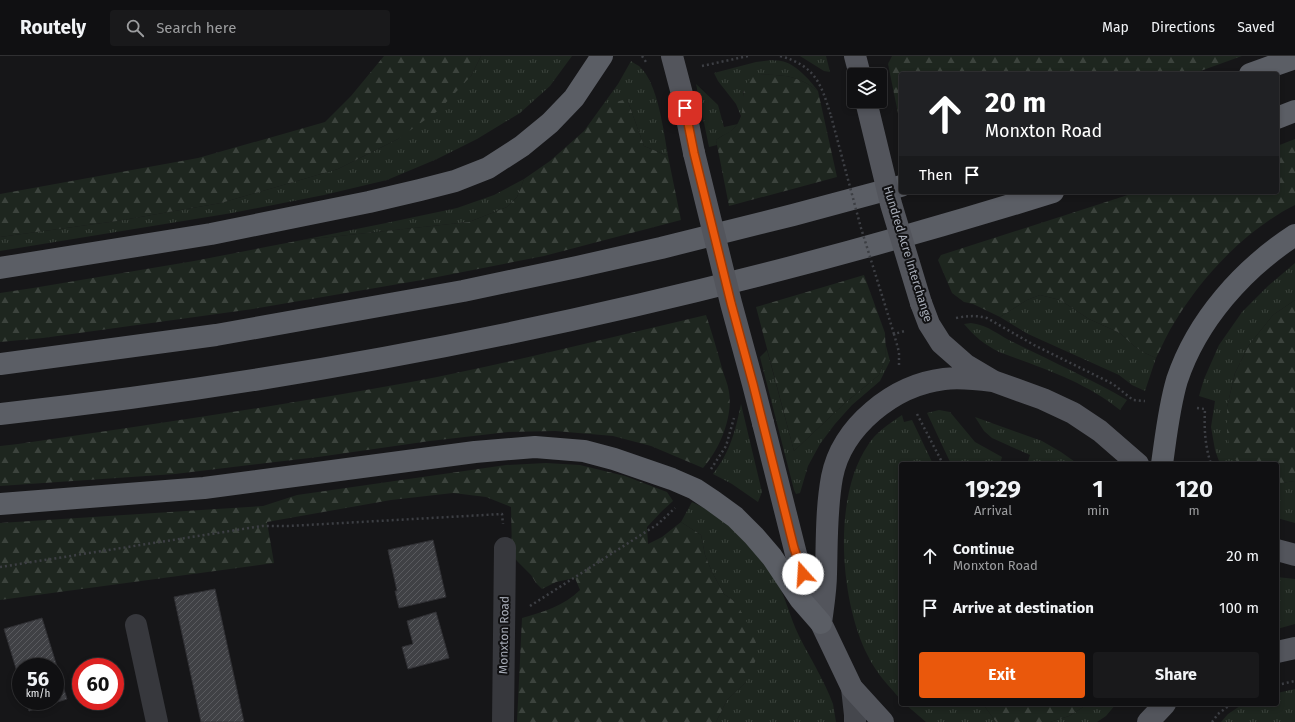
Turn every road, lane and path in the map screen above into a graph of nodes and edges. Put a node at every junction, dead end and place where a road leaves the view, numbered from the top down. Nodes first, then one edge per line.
1 (602, 56) edge
2 (672, 56) edge
3 (780, 56) edge
4 (855, 56) edge
5 (1295, 58) edge
6 (858, 68) edge
7 (1256, 72) edge
8 (868, 108) edge
9 (1295, 111) edge
10 (1279, 117) edge
11 (899, 187) edge
12 (1047, 194) edge
13 (1295, 235) edge
14 (0, 268) edge
15 (929, 324) junction
16 (0, 364) edge
17 (993, 381) junction
18 (1171, 404) junction
19 (0, 414) edge
20 (735, 415) dead end
21 (1136, 462) edge
22 (1162, 462) edge
23 (1210, 462) edge
24 (695, 489) junction
25 (0, 504) edge
26 (505, 548) joint
27 (1279, 551) edge
28 (1295, 555) edge
29 (0, 567) edge
30 (505, 622) junction
31 (821, 623) junction
32 (136, 624) dead end
33 (1295, 648) edge
34 (1279, 652) edge
35 (1295, 681) edge
36 (1279, 685) edge
37 (852, 688) junction
38 (1163, 706) edge
39 (1170, 706) edge
40 (1228, 706) edge
41 (157, 722) edge
42 (503, 722) edge
43 (855, 722) edge
44 (883, 722) edge
45 (1148, 722) edge
46 (1168, 722) edge
47 (1212, 722) edge

1 - 14 highway
2 - 31 main road, bridge
3 - 15 path, bridge
4 - 6 main road
5 - 7 highway
8 - 15 main road, Hundred Acre Interchange, bridge
9 - 10 highway
11 - 16 highway
12 - 19 highway
13 - 18 highway
15 - 17 main road, Hundred Acre Interchange
15 - 18 path
17 - 21 main road, Hundred Acre Interchange
17 - 31 main road, Hundred Acre Interchange
18 - 22 highway
18 - 23 path
20 - 24 path
24 - 25 highway
24 - 30 path
24 - 31 highway
26 - 29 path
26 - 30 street, Monxton Road
27 - 28 main road
30 - 42 street, Monxton Road
31 - 37 main road
32 - 41 street
33 - 34 main road
35 - 36 path
37 - 43 main road
37 - 44 main road
38 - 45 main road
39 - 46 main road
40 - 47 path

